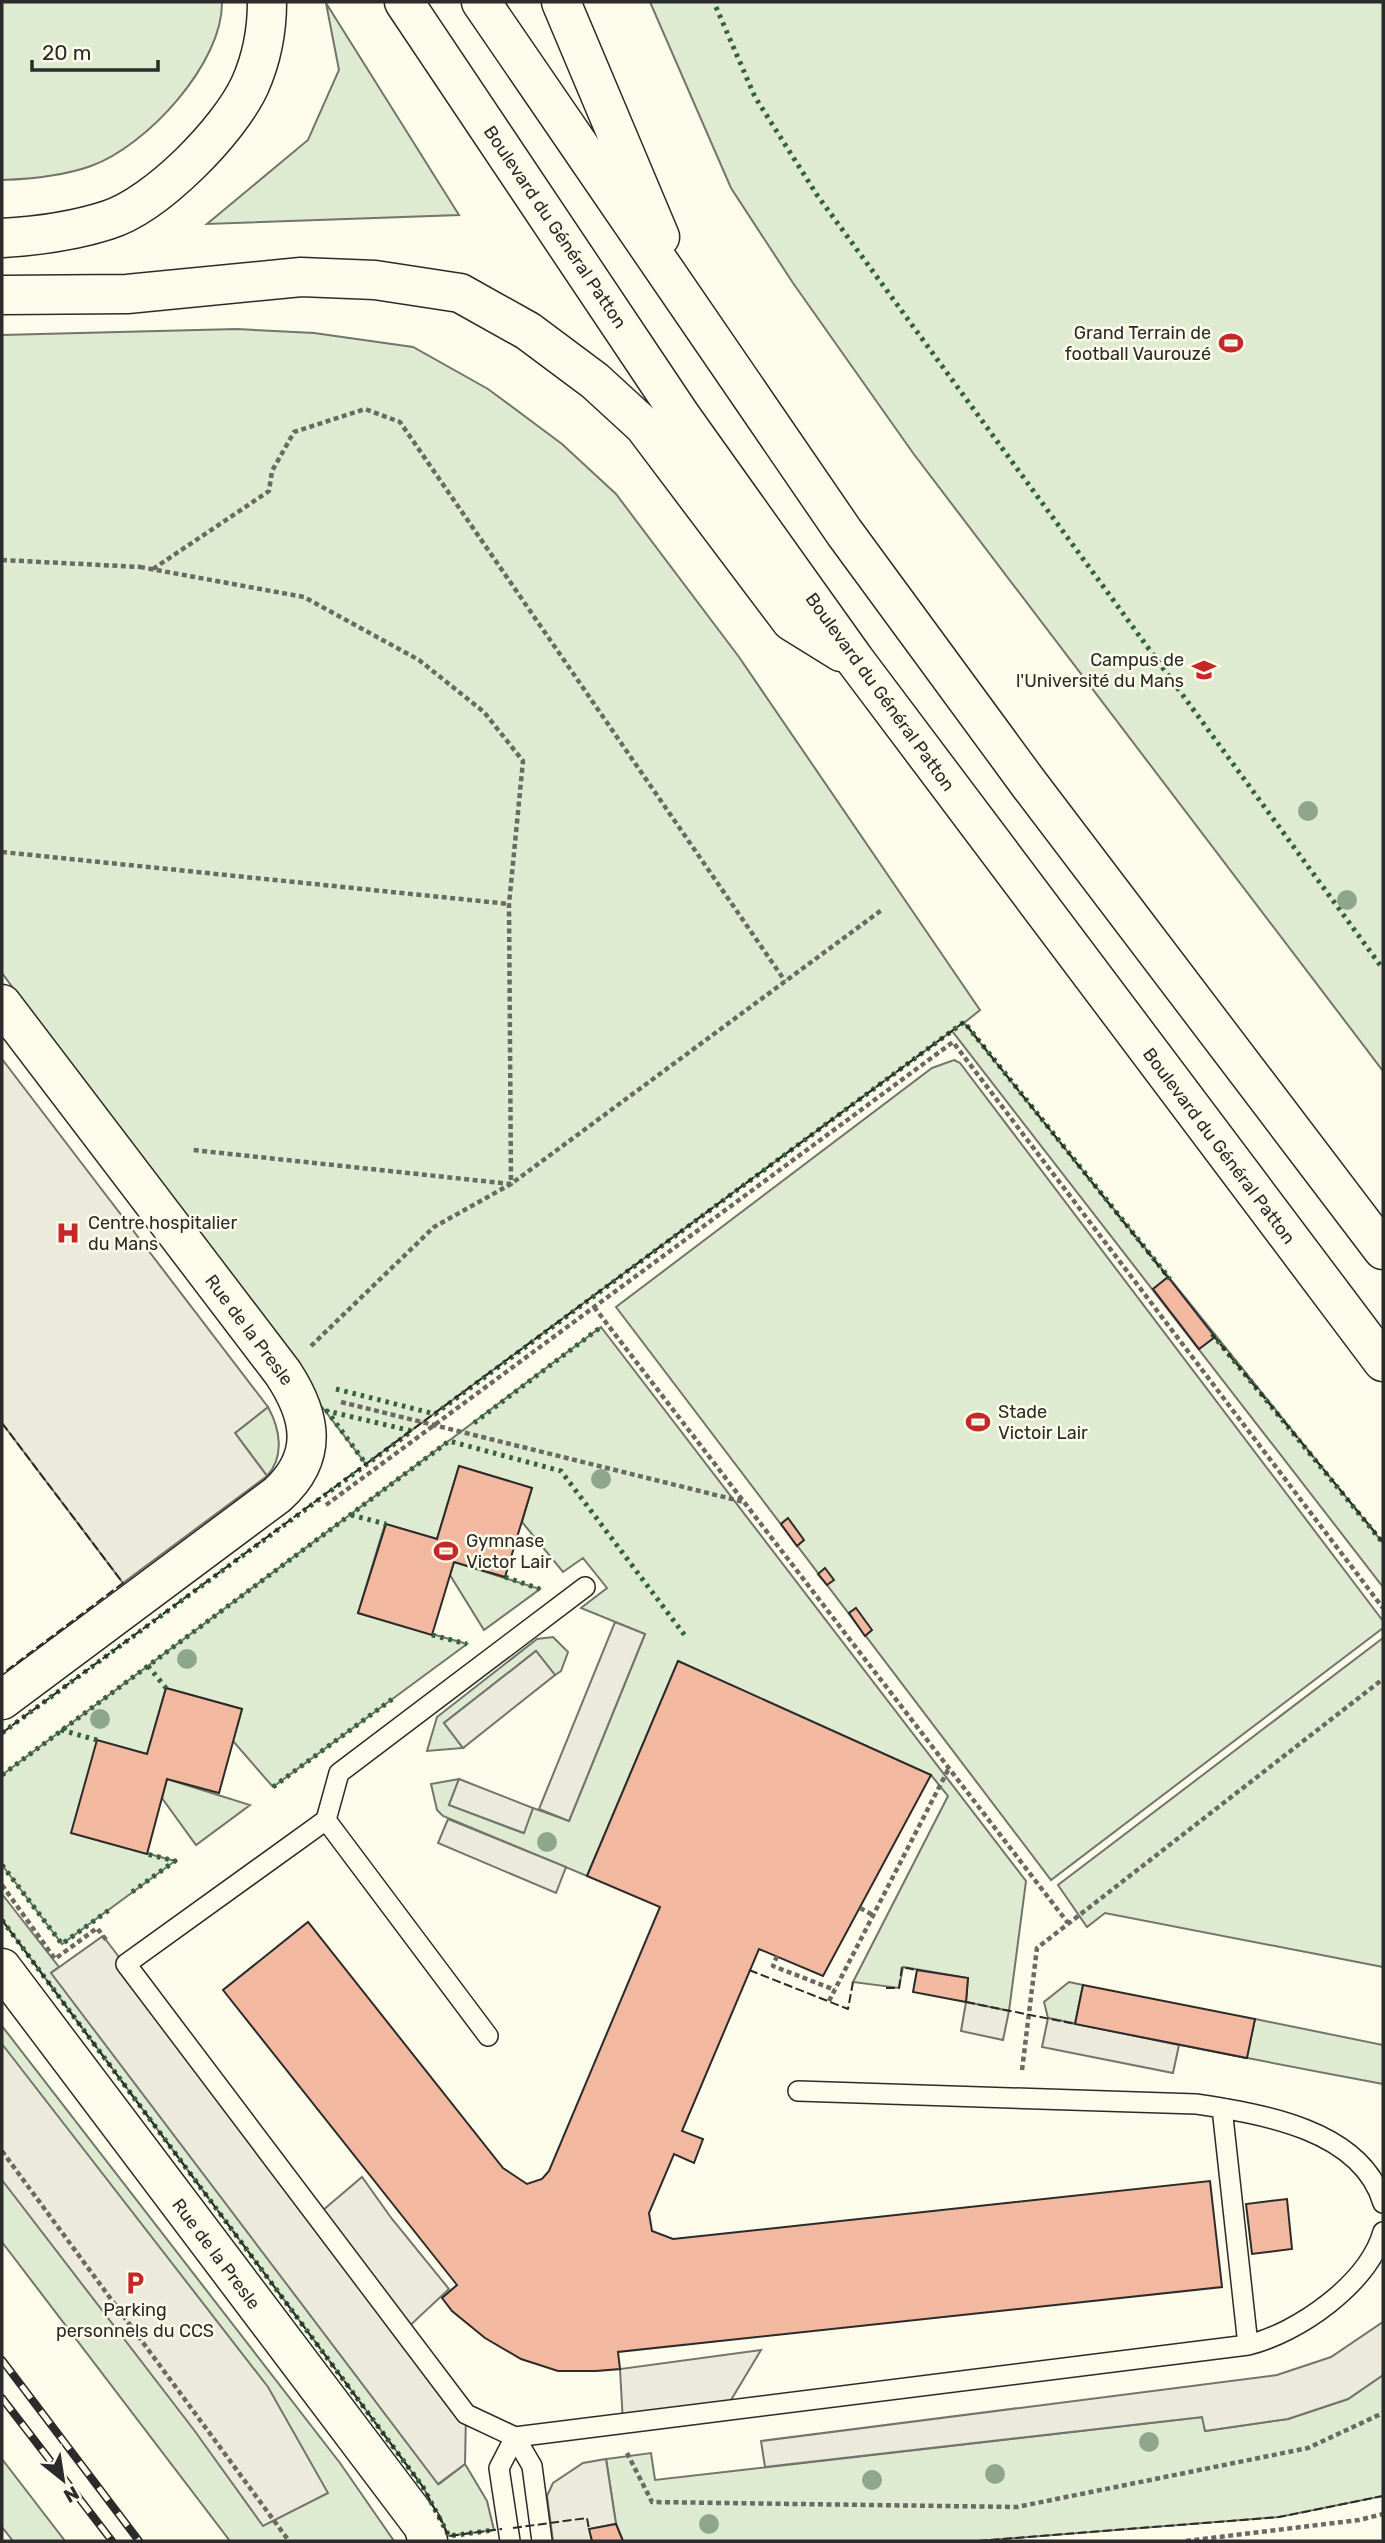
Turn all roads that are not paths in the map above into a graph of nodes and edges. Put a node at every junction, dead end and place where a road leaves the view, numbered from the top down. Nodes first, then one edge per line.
1 (267, 2) edge
2 (404, 2) edge
3 (481, 2) edge
4 (561, 2) edge
5 (2, 238) edge
6 (2, 295) edge
7 (694, 317) junction
8 (855, 660) junction
9 (2, 1004) edge
10 (1383, 1250) edge
11 (1383, 1362) edge
12 (585, 1587) dead end
13 (2, 1700) edge
14 (326, 1820) junction
15 (2, 1969) edge
16 (488, 2036) dead end
17 (797, 2091) dead end
18 (1222, 2108) junction
19 (1383, 2203) edge
20 (1383, 2232) edge
21 (1248, 2345) junction
22 (515, 2437) junction
23 (428, 2541) edge
24 (510, 2541) edge
25 (542, 2541) edge

1 - 5 main road
2 - 8 main road, Boulevard du Général Patton
3 - 7 main road
4 - 7 main road
6 - 8 main road
7 - 10 main road
8 - 11 main road, Boulevard du Général Patton
9 - 13 main road, Rue de la Presle
12 - 14 lane
14 - 16 lane
14 - 22 lane
15 - 23 main road, Rue de la Presle
17 - 18 lane
18 - 19 lane
18 - 21 lane
20 - 21 lane
21 - 22 lane
22 - 24 lane
22 - 25 lane

